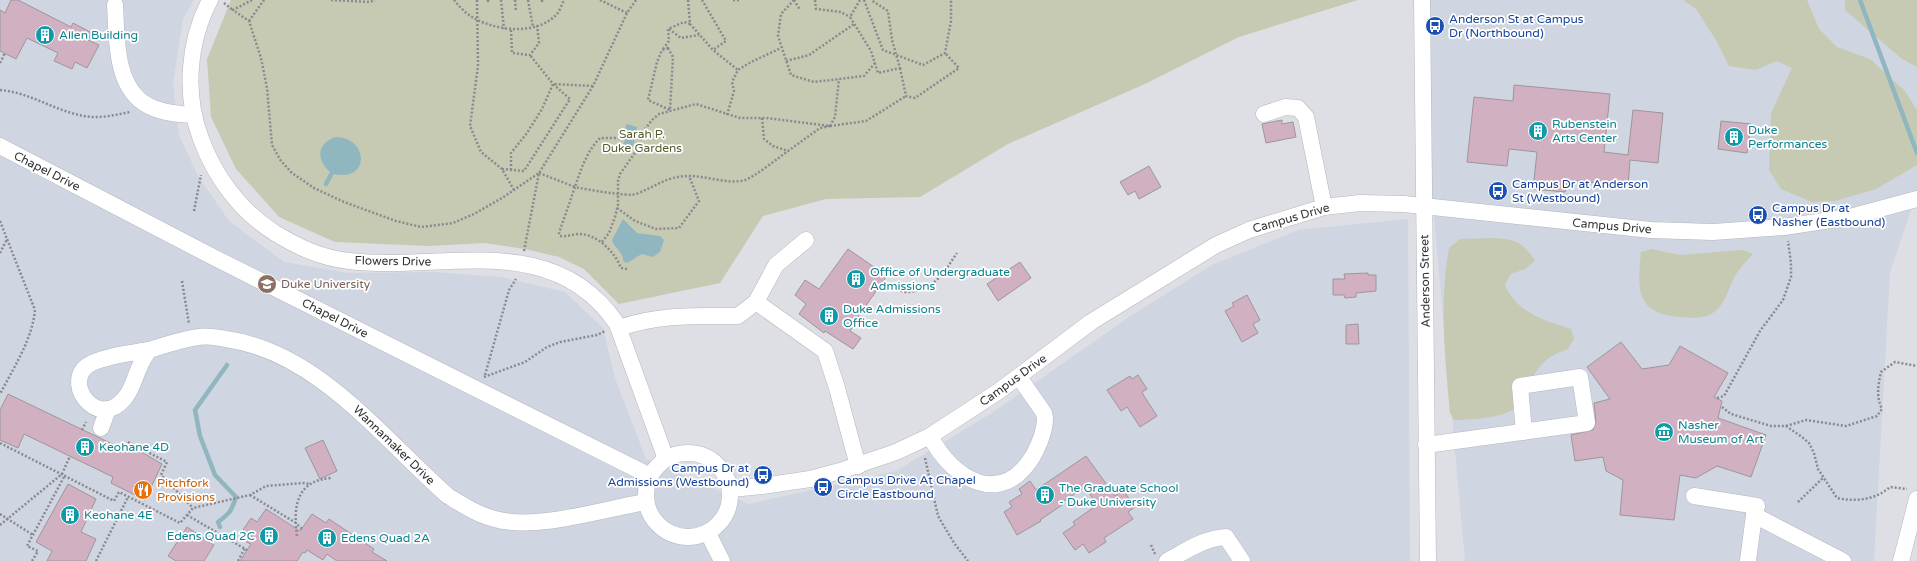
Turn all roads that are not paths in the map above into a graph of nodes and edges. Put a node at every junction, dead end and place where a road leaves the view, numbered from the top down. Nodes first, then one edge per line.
1 (210, 0) edge
2 (1422, 0) edge
3 (115, 4) dead end
4 (1264, 114) dead end
5 (194, 115) junction
6 (0, 146) edge
7 (1917, 199) edge
8 (1424, 206) junction
9 (1324, 207) junction
10 (806, 240) dead end
11 (756, 302) junction
12 (614, 329) junction
13 (149, 350) junction
14 (1018, 377) junction
15 (108, 409) junction
16 (101, 428) dead end
17 (1524, 432) junction
18 (930, 436) junction
19 (1426, 445) junction
20 (666, 459) junction
21 (858, 466) junction
22 (650, 476) junction
23 (731, 489) junction
24 (1914, 494) edge
25 (1694, 496) dead end
26 (646, 502) junction
27 (1754, 515) junction
28 (708, 533) junction
29 (722, 561) edge
30 (1167, 561) edge
31 (1242, 561) edge
32 (1428, 561) edge
33 (1748, 561) edge
34 (1843, 561) edge
35 (1901, 561) edge

1 - 5 street, Flowers Drive
2 - 8 street, Anderson Street
3 - 5 street
4 - 9 street
5 - 12 street, Flowers Drive
6 - 22 street, Chapel Drive
7 - 8 street, Campus Drive
8 - 9 street, Campus Drive
8 - 19 street, Anderson Street
9 - 14 street, Campus Drive
10 - 11 street
11 - 12 street
11 - 21 street
12 - 20 street, Flowers Drive
13 - 15 street
13 - 15 street, Wannamaker Drive
13 - 26 street, Wannamaker Drive
14 - 18 street, Campus Drive
14 - 18 street
15 - 16 street
17 - 17 street
17 - 19 street
18 - 21 street, Campus Drive
19 - 32 street, Anderson Street
20 - 22 street
20 - 23 street
21 - 23 street, Campus Drive
22 - 26 street
23 - 28 street
24 - 35 street
25 - 27 street
26 - 28 street
27 - 33 street
27 - 34 street
28 - 29 street
30 - 31 street

